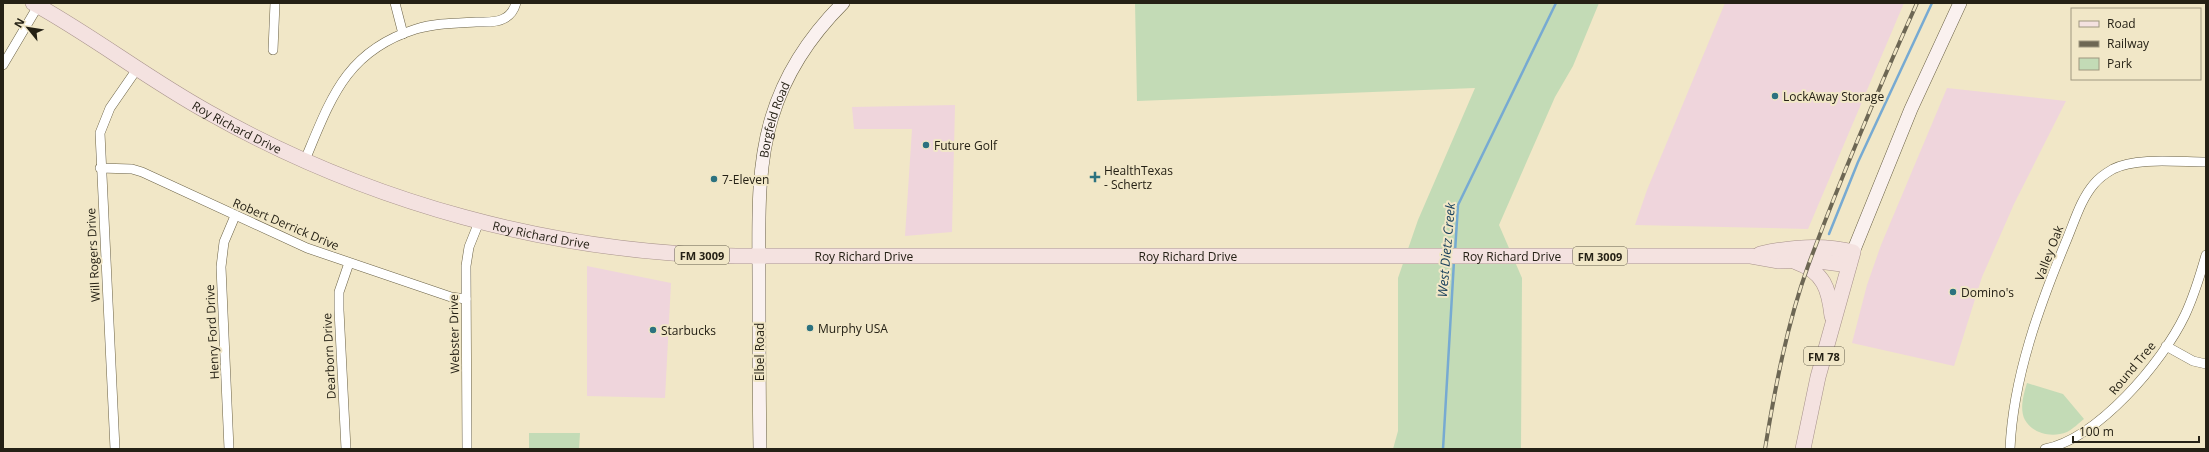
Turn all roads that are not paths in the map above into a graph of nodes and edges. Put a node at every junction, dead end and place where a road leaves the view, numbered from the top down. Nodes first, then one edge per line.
1 (275, 3) edge
2 (395, 3) edge
3 (516, 3) edge
4 (843, 3) edge
5 (1960, 3) edge
6 (36, 4) edge
7 (402, 34) junction
8 (273, 50) dead end
9 (3, 65) edge
10 (137, 69) junction
11 (305, 160) junction
12 (2206, 162) edge
13 (100, 168) junction
14 (235, 216) junction
15 (479, 222) junction
16 (2206, 255) edge
17 (759, 256) junction
18 (1751, 256) junction
19 (1851, 258) junction
20 (1794, 261) junction
21 (349, 263) junction
22 (466, 299) junction
23 (1832, 322) junction
24 (2166, 346) junction
25 (2206, 364) edge
26 (2052, 448) edge
27 (115, 449) edge
28 (229, 449) edge
29 (346, 449) edge
30 (467, 449) edge
31 (760, 449) edge
32 (1803, 449) edge
33 (2010, 449) edge

1 - 8 street
2 - 7 street
3 - 7 street
4 - 17 street, Borgfeld Road
5 - 19 street, FM 78
6 - 9 street
6 - 10 main road, Roy Richard Drive / FM 3009
7 - 11 street
10 - 11 main road, Roy Richard Drive / FM 3009
10 - 13 street, Will Rogers Drive
11 - 15 main road, Roy Richard Drive / FM 3009
12 - 33 street, Valley Oak
13 - 14 street, Robert Derrick Drive
13 - 27 street, Will Rogers Drive
14 - 21 street, Robert Derrick Drive
14 - 28 street, Henry Ford Drive
15 - 17 main road, Roy Richard Drive / FM 3009
15 - 22 street, Webster Drive
16 - 24 street, Round Tree
17 - 18 main road, Roy Richard Drive / FM 3009
17 - 31 street, Elbel Road
18 - 19 main road, Roy Richard Drive / FM 3009
18 - 20 main road, Roy Richard Drive / FM 3009
19 - 20 main road, Roy Richard Drive / FM 3009
19 - 23 main road, FM 78
20 - 23 main road
21 - 22 street, Robert Derrick Drive
21 - 29 street, Dearborn Drive
22 - 30 street, Webster Drive
23 - 32 main road, FM 78
24 - 25 street
24 - 26 street, Round Tree

